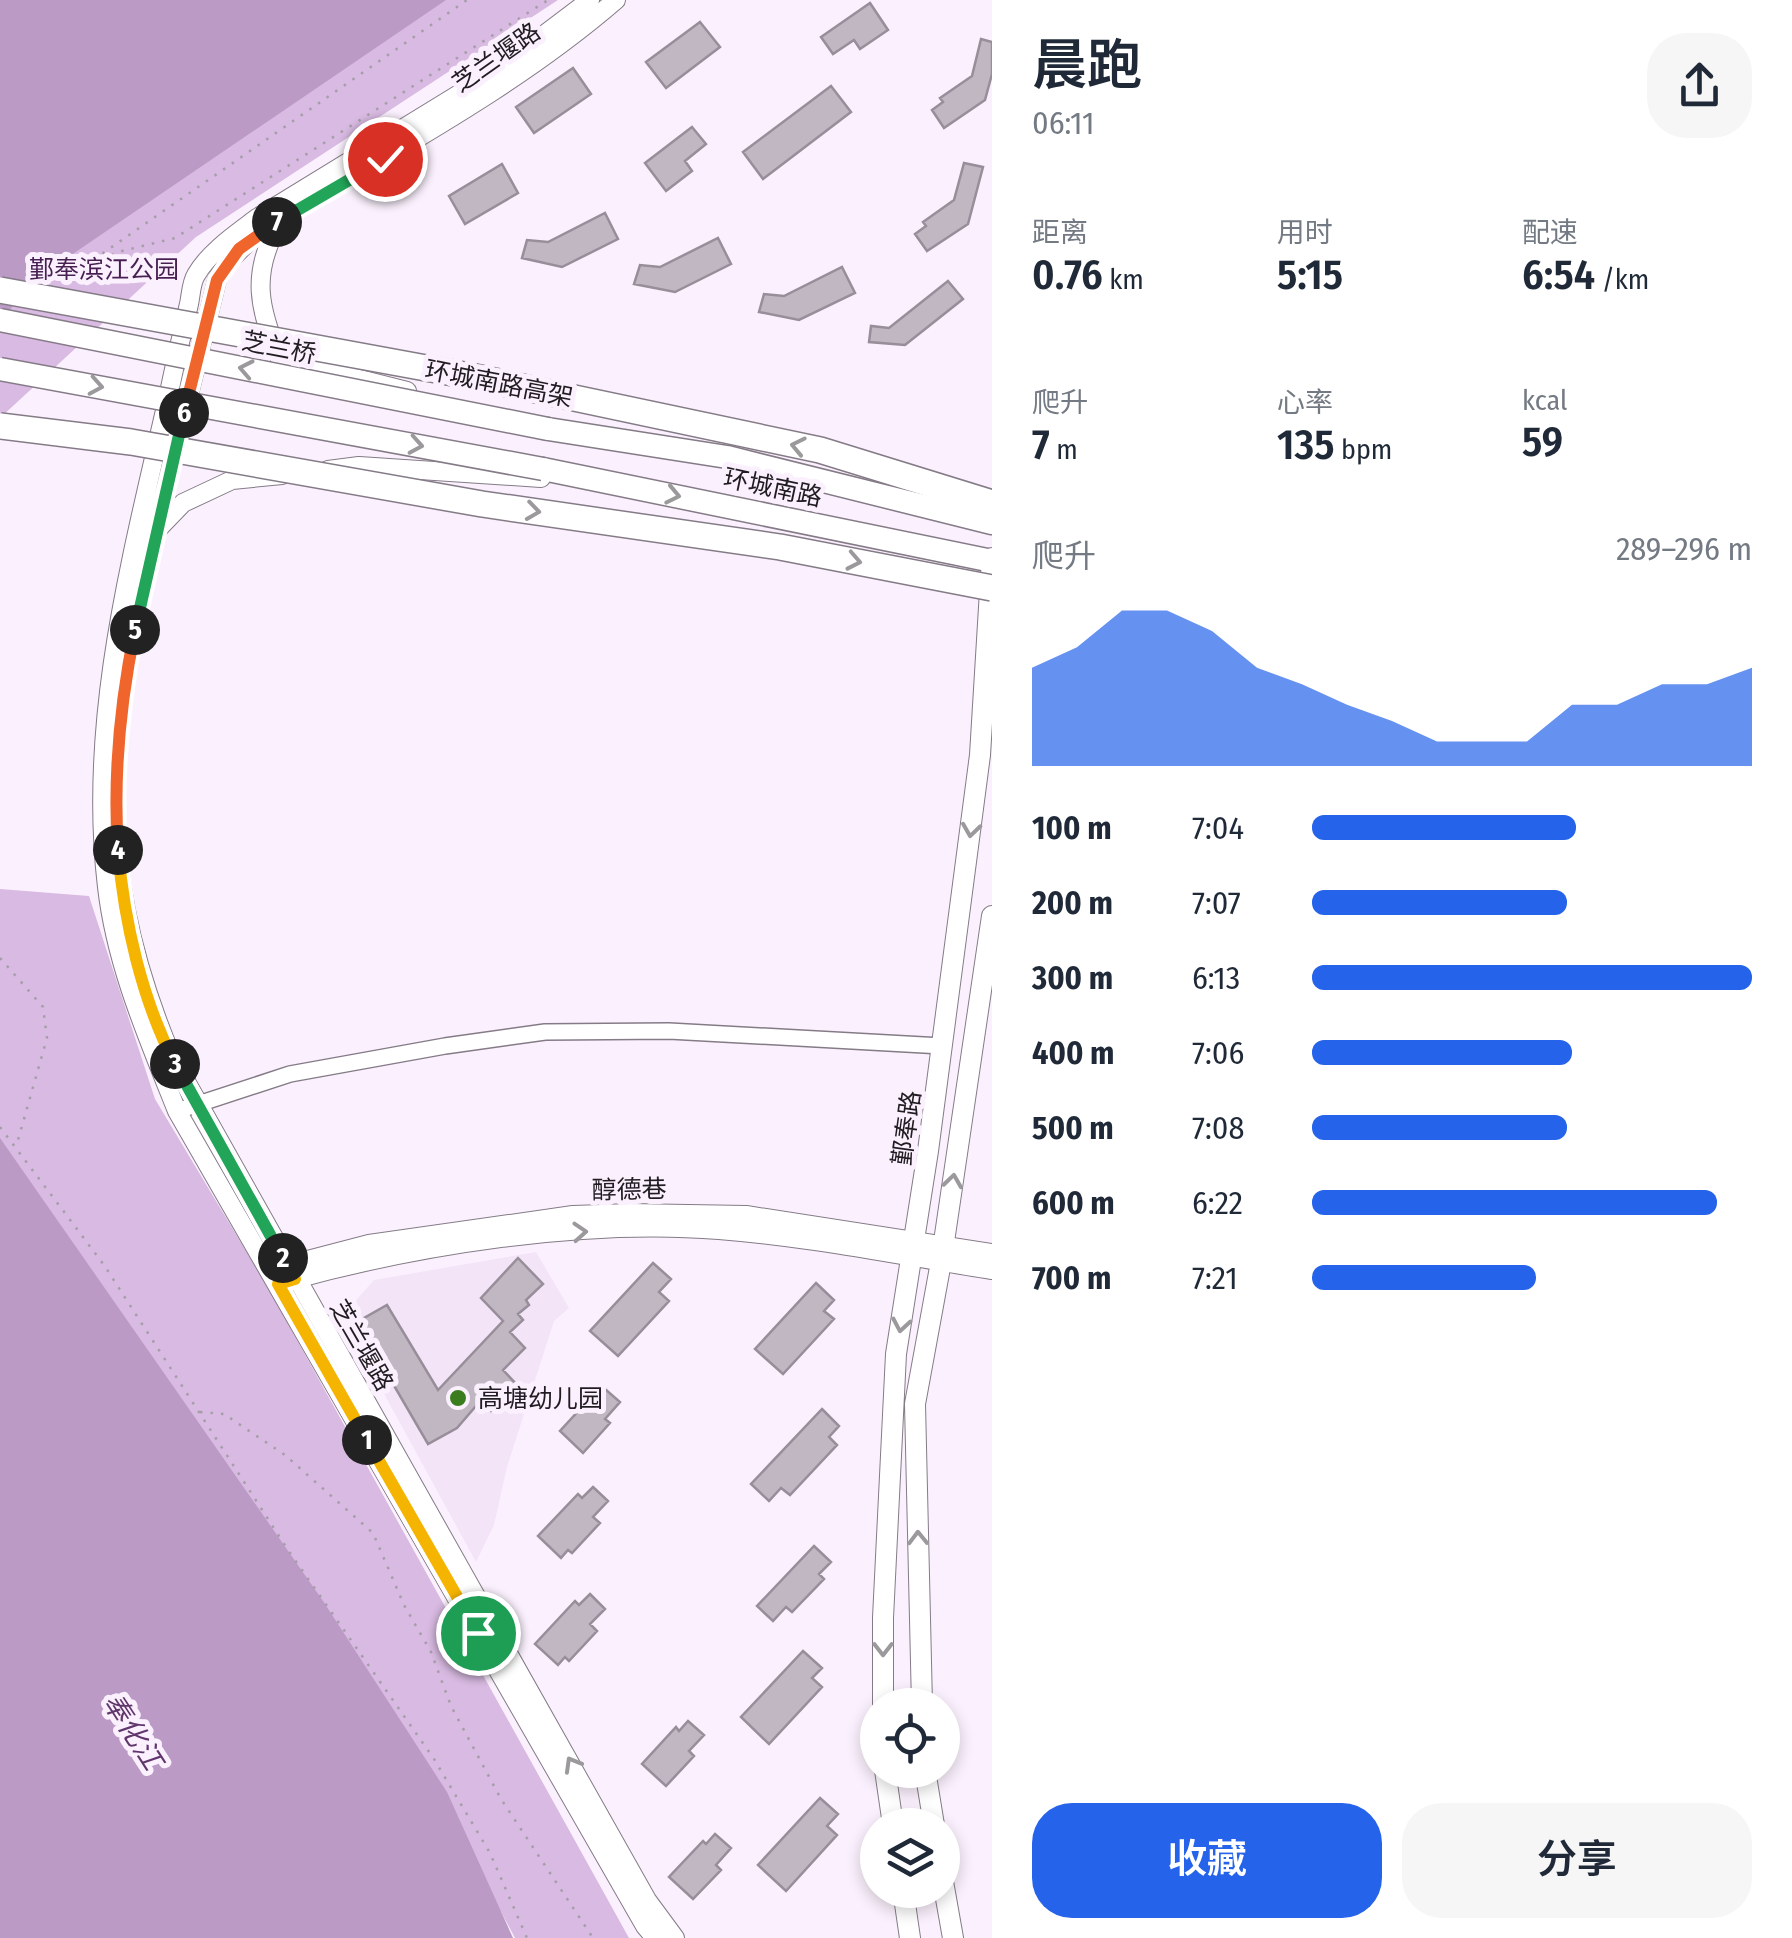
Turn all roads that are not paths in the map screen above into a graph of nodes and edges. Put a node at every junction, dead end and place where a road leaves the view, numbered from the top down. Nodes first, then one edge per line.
1 (590, 0) edge
2 (616, 0) edge
3 (282, 219) junction
4 (0, 290) edge
5 (0, 320) edge
6 (0, 369) edge
7 (0, 426) edge
8 (548, 429) junction
9 (611, 482) junction
10 (992, 503) edge
11 (992, 522) edge
12 (156, 532) junction
13 (992, 560) edge
14 (992, 588) edge
15 (992, 916) edge
16 (942, 1046) junction
17 (196, 1104) junction
18 (178, 1111) junction
19 (913, 1250) junction
20 (942, 1254) junction
21 (992, 1254) edge
22 (992, 1270) edge
23 (282, 1274) junction
24 (883, 1688) edge
25 (922, 1688) edge
26 (906, 1908) edge
27 (947, 1908) edge
28 (656, 1938) edge
29 (675, 1938) edge
30 (910, 1938) edge
31 (952, 1938) edge

1 - 18 street, 芝兰堰路
2 - 3 street, 芝兰堰路
3 - 8 street
3 - 12 street, 芝兰堰路
10 -> 4 highway, 环城南路高架, bridge
8 -> 5 main road, 芝兰桥, bridge
6 -> 9 main road, 环城南路, bridge
7 -> 14 highway, bridge
8 - 11 main road, 环城南路
9 - 12 street
9 -> 13 main road, 环城南路
12 - 17 street, 芝兰堰路
13 -> 16 main road, 鄞奉路
20 -> 15 main road
16 - 17 street
16 - 19 main road, 鄞奉路
17 - 18 street
17 - 23 street, 芝兰堰路
18 - 23 street, 芝兰堰路
19 - 20 street, 醇德巷
19 - 23 street, 醇德巷
19 -> 24 main road, 鄞奉路
20 - 21 street, 醇德巷
20 - 22 street, 醇德巷
25 -> 20 main road
23 - 28 street, 芝兰堰路
29 -> 23 street, 芝兰堰路
26 - 30 main road
27 - 31 main road

